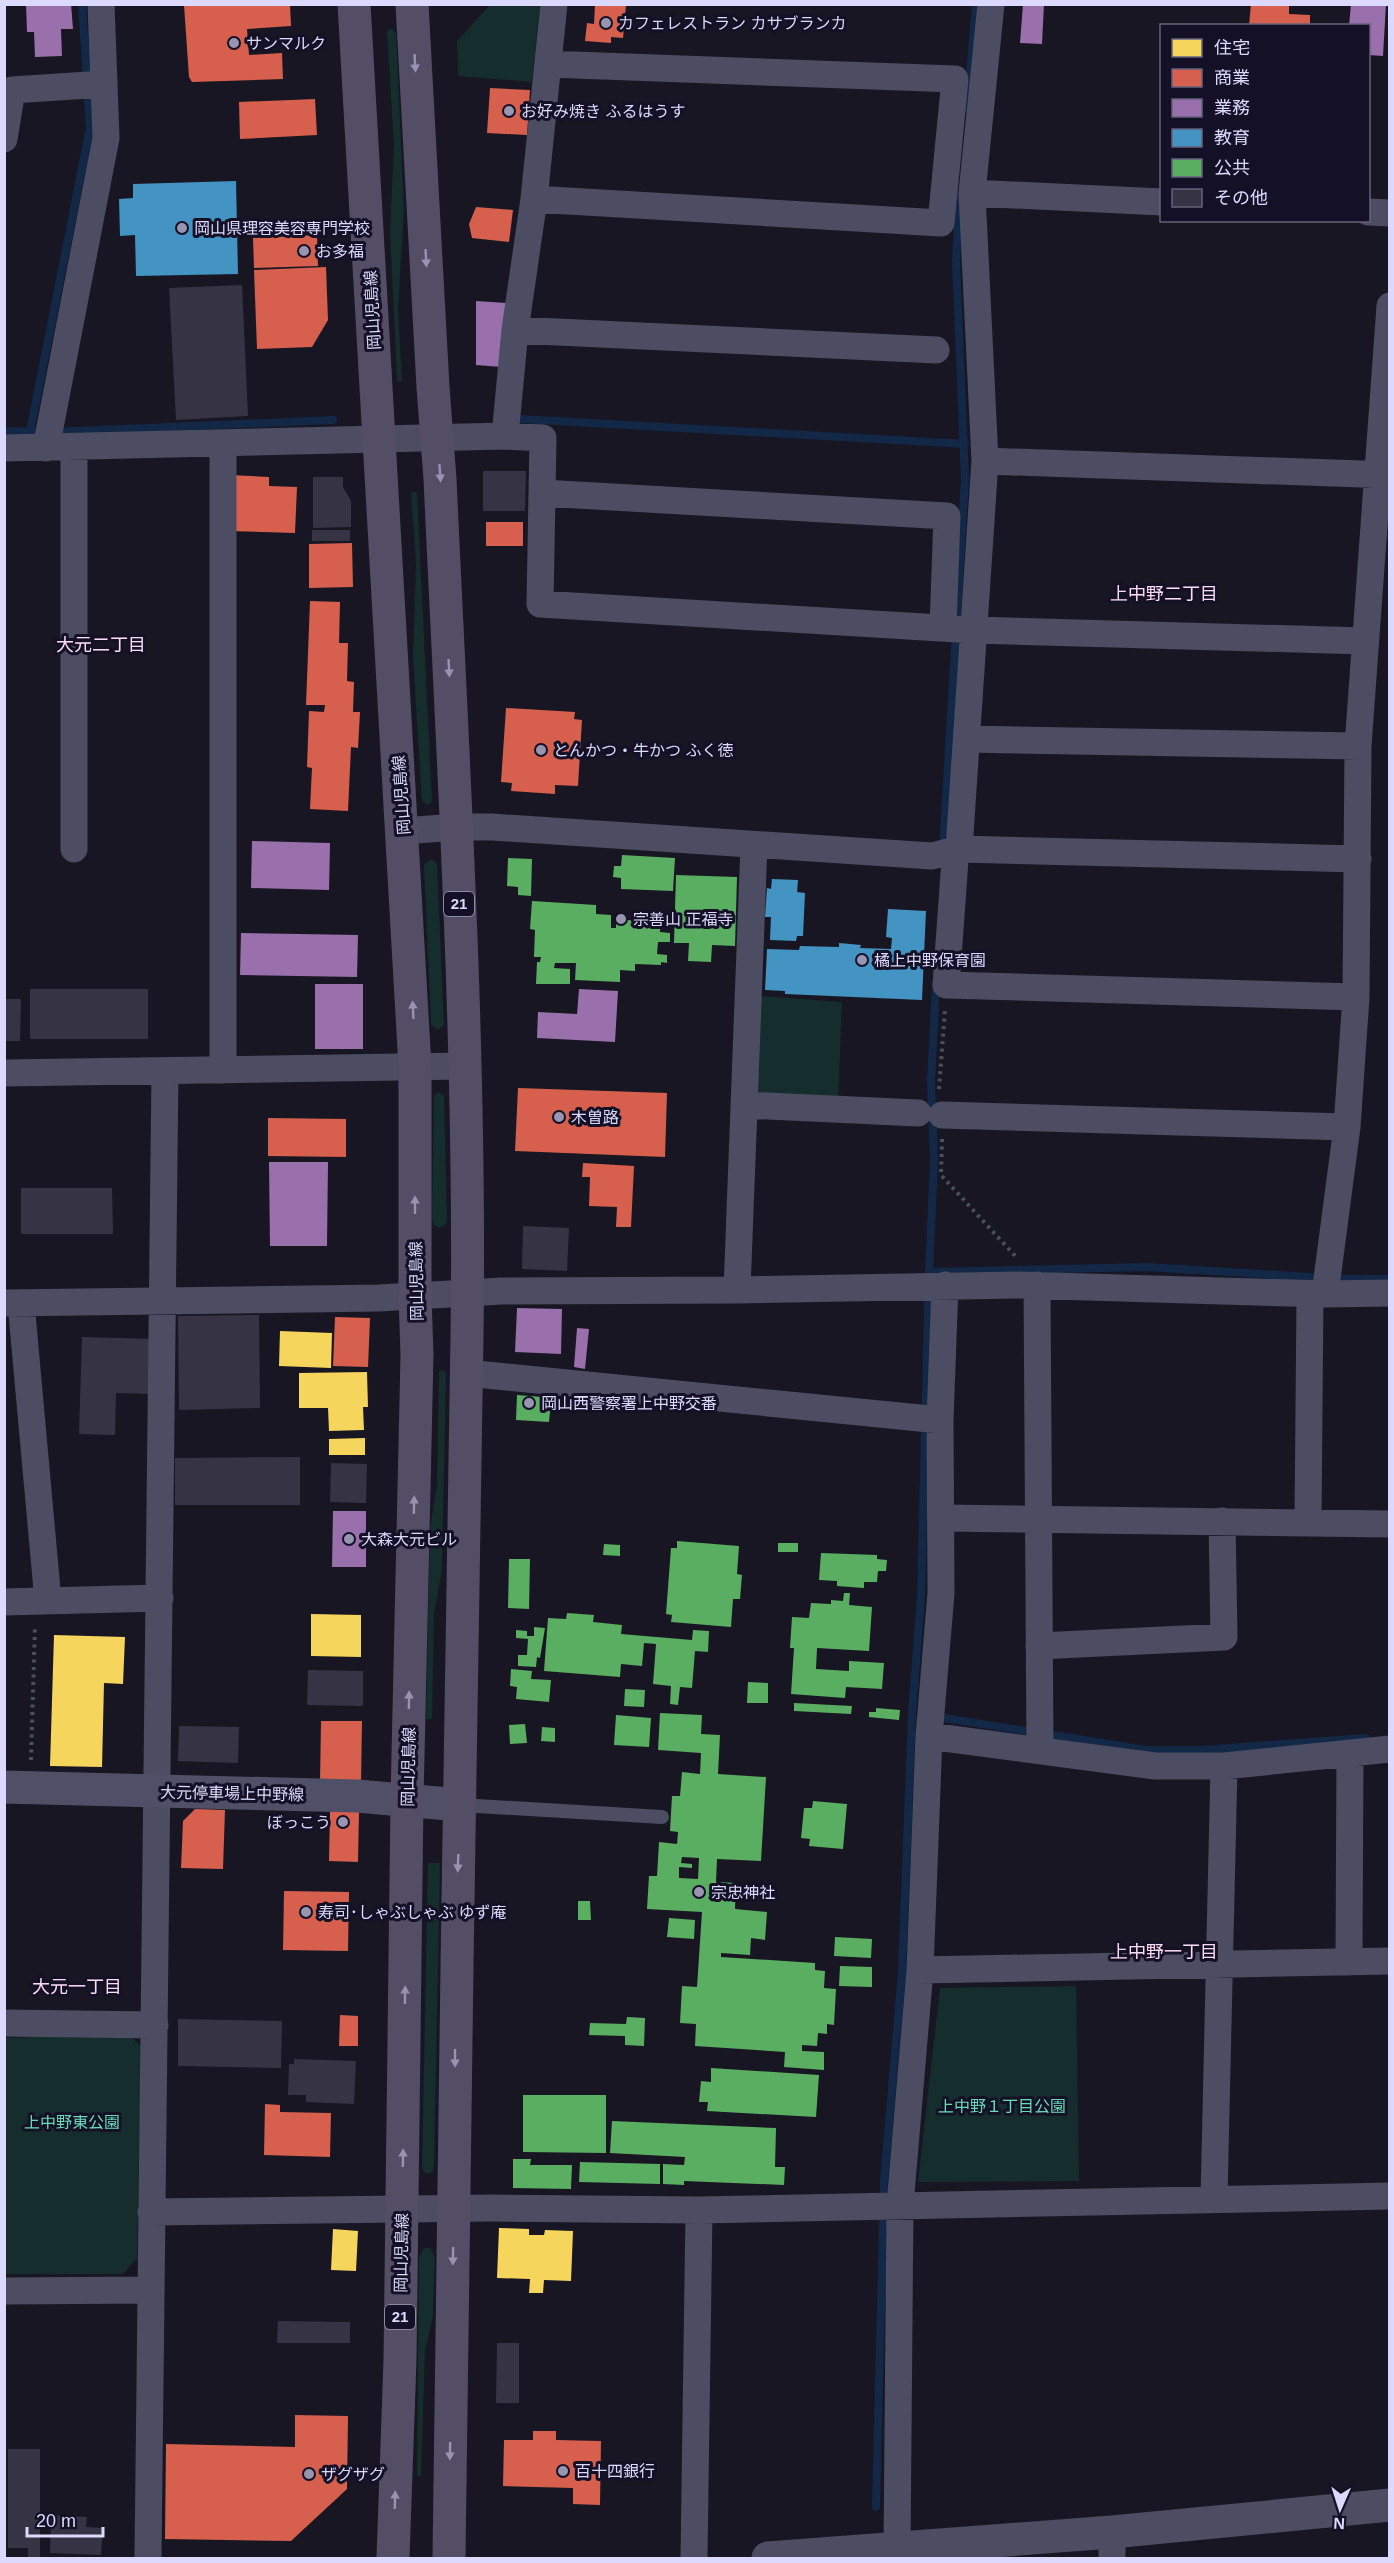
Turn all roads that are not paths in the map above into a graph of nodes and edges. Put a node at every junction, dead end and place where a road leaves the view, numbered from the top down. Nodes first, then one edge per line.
1 (101, 4) edge
2 (354, 4) edge
3 (412, 4) edge
4 (554, 4) edge
5 (991, 4) edge
6 (548, 63) junction
7 (92, 84) junction
8 (4, 139) edge
9 (972, 193) junction
10 (534, 199) junction
11 (1160, 202) edge
12 (1370, 212) edge
13 (1389, 213) edge
14 (1389, 306) edge
15 (1389, 315) edge
16 (515, 330) junction
17 (936, 350) dead end
18 (505, 436) junction
19 (48, 438) junction
20 (380, 439) junction
21 (437, 439) junction
22 (223, 443) junction
23 (74, 447) junction
24 (4, 448) edge
25 (985, 461) junction
26 (1384, 475) edge
27 (542, 494) junction
28 (1379, 592) edge
29 (958, 629) junction
30 (1364, 641) junction
31 (967, 739) junction
32 (1358, 746) junction
33 (456, 826) junction
34 (404, 831) junction
35 (754, 845) junction
36 (74, 849) dead end
37 (948, 852) junction
38 (1358, 859) junction
39 (1356, 997) junction
40 (465, 1066) junction
41 (415, 1067) junction
42 (223, 1070) junction
43 (165, 1071) junction
44 (4, 1073) edge
45 (744, 1105) junction
46 (1347, 1127) junction
47 (1037, 1285) junction
48 (935, 1286) junction
49 (1322, 1287) junction
50 (737, 1290) junction
51 (467, 1293) junction
52 (1389, 1293) edge
53 (415, 1296) junction
54 (163, 1301) junction
55 (13, 1303) edge
56 (466, 1373) junction
57 (930, 1419) junction
58 (942, 1518) junction
59 (1038, 1519) junction
60 (1222, 1521) junction
61 (1308, 1522) junction
62 (1389, 1524) edge
63 (160, 1598) junction
64 (42, 1601) junction
65 (4, 1602) edge
66 (1039, 1646) junction
67 (928, 1736) junction
68 (1039, 1740) junction
69 (1389, 1749) edge
70 (1350, 1753) junction
71 (1224, 1766) junction
72 (18, 1788) edge
73 (158, 1791) junction
74 (407, 1800) junction
75 (460, 1804) junction
76 (662, 1817) dead end
77 (1389, 1961) edge
78 (1349, 1962) junction
79 (1220, 1964) junction
80 (920, 1970) junction
81 (4, 2023) edge
82 (155, 2025) junction
83 (1389, 2196) edge
84 (1214, 2198) junction
85 (889, 2205) junction
86 (454, 2208) junction
87 (402, 2210) junction
88 (699, 2210) junction
89 (151, 2212) junction
90 (149, 2290) junction
91 (4, 2291) edge
92 (1389, 2505) edge
93 (1112, 2545) edge
94 (897, 2549) junction
95 (148, 2559) edge
96 (393, 2559) edge
97 (449, 2559) edge
98 (694, 2559) edge
99 (768, 2559) edge

1 - 7 street
2 - 20 main road, 岡山児島線 / 21
3 -> 21 main road, 21
4 - 6 street
5 - 9 street
6 - 10 street
6 - 10 street
7 - 8 street
7 - 19 street
9 - 11 street
9 - 25 street
10 - 16 street
12 - 13 street
14 - 15 street
15 - 26 street
16 - 17 street
16 - 18 street
18 - 21 street
18 - 27 street
19 - 23 street
19 - 24 street
20 - 21 street
20 - 22 street
20 - 34 main road, 岡山児島線 / 21
21 -> 33 main road, 21
22 - 23 street
22 - 42 street
23 - 36 street
25 - 26 street
25 - 29 street
26 - 28 street
27 - 29 street
27 - 29 street
28 - 30 street
29 - 30 street
29 - 31 street
30 - 32 street
31 - 32 street
31 - 37 street
32 - 38 street
33 - 34 street
33 - 35 street
33 - 40 main road, 21
41 -> 34 main road, 岡山児島線 / 21
35 - 37 street
35 - 45 street
37 - 38 street
37 - 39 street
38 - 39 street
39 - 46 street
40 - 41 street
40 - 51 main road, 21
41 - 42 street
53 -> 41 main road, 岡山児島線 / 21
42 - 43 street
43 - 44 street
43 - 54 street
45 - 46 street
45 - 50 street
46 - 49 street
47 - 48 street
47 - 49 street
47 - 59 street
48 - 50 street
48 - 57 street
49 - 52 street
49 - 61 street
50 - 51 street
51 - 53 street
51 - 56 main road, 21
53 - 54 street
74 -> 53 main road, 岡山児島線 / 21
54 - 55 street
54 - 63 street
55 - 64 street
56 - 57 street
56 - 75 main road, 21
57 - 58 street
58 - 59 street
58 - 67 street
59 - 60 street
59 - 66 street
60 - 61 street
60 - 66 street
61 - 62 street
63 - 64 street
63 - 73 street
64 - 65 street
66 - 68 street
67 - 68 street
67 - 80 street
68 - 71 street
69 - 70 street
70 - 71 street
70 - 78 street
71 - 79 street
72 - 73 main road, 大元停車場上中野線
73 - 74 main road, 大元停車場上中野線
73 - 82 street
74 - 75 main road, 大元停車場上中野線
87 -> 74 main road, 岡山児島線 / 21
75 - 76 lane
75 -> 86 main road, 21
77 - 78 street
78 - 79 street
79 - 80 street
79 - 84 street
80 - 85 street
81 - 82 street
82 - 89 street
83 - 84 street
84 - 85 street
85 - 88 street
85 - 94 street
86 - 87 street
86 - 88 street
86 -> 97 main road, 21
87 - 89 street
96 -> 87 main road, 岡山児島線 / 21
88 - 98 street
89 - 90 street
90 - 91 street
90 - 95 street
92 - 93 street
93 - 94 street
94 - 99 street

